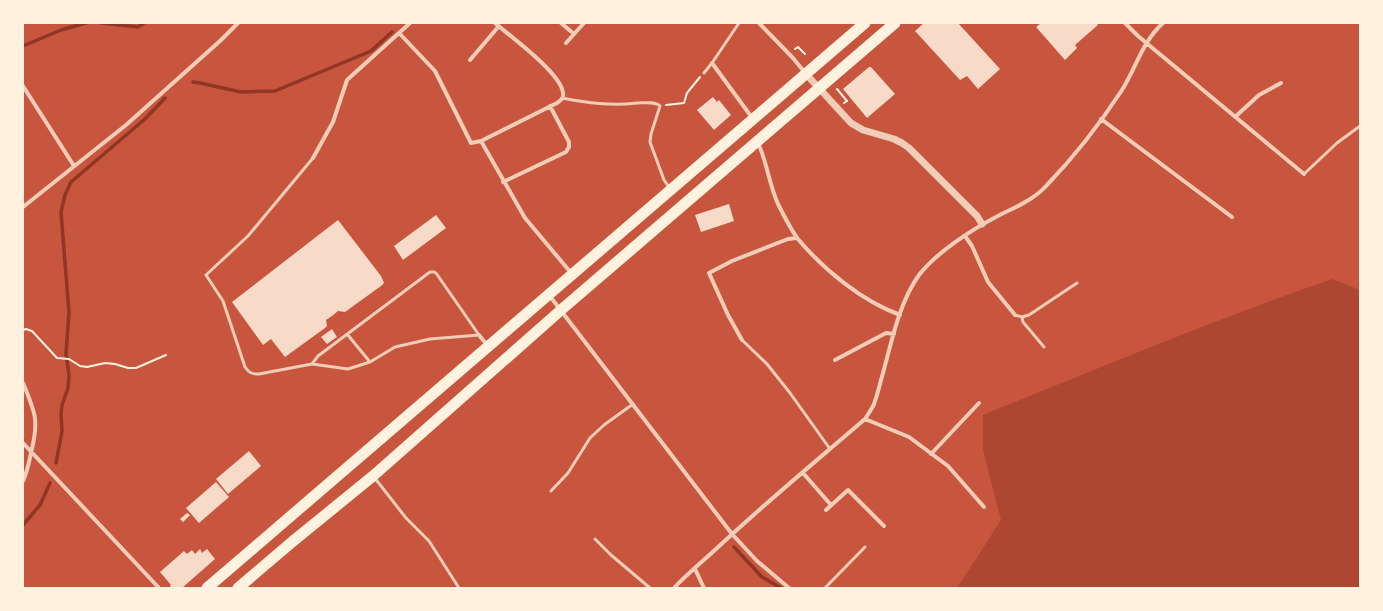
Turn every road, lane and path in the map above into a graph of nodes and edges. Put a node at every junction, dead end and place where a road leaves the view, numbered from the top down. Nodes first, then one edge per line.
1 (238, 23) edge
2 (410, 23) edge
3 (562, 23) edge
4 (584, 23) edge
5 (739, 23) edge
6 (759, 23) edge
7 (865, 23) edge
8 (895, 23) edge
9 (1125, 23) edge
10 (1163, 23) edge
11 (497, 25) edge
12 (400, 34) junction
13 (574, 34) junction
14 (566, 43) dead end
15 (1146, 43) junction
16 (796, 49) dead end
17 (805, 54) dead end
18 (470, 60) dead end
19 (712, 63) junction
20 (704, 73) joint
21 (806, 74) junction
22 (1281, 83) dead end
23 (23, 86) edge
24 (819, 89) junction
25 (837, 89) dead end
26 (562, 98) junction
27 (844, 103) dead end
28 (550, 106) junction
29 (660, 106) junction
30 (1235, 117) junction
31 (753, 119) junction
32 (1101, 119) junction
33 (1360, 126) edge
34 (481, 141) junction
35 (757, 141) junction
36 (313, 158) joint
37 (74, 166) junction
38 (1304, 174) joint
39 (503, 182) junction
40 (671, 189) junction
41 (23, 207) edge
42 (1232, 217) dead end
43 (982, 224) junction
44 (965, 236) junction
45 (797, 238) junction
46 (572, 274) junction
47 (1077, 282) dead end
48 (548, 294) junction
49 (561, 310) junction
50 (900, 315) junction
51 (1015, 315) joint
52 (1022, 317) junction
53 (23, 330) edge
54 (347, 334) junction
55 (894, 334) junction
56 (479, 335) junction
57 (742, 340) joint
58 (488, 346) junction
59 (1044, 347) dead end
60 (166, 355) dead end
61 (835, 360) dead end
62 (370, 362) junction
63 (312, 364) junction
64 (23, 383) edge
65 (979, 403) dead end
66 (633, 404) junction
67 (865, 419) junction
68 (23, 443) edge
69 (830, 449) junction
70 (32, 453) junction
71 (931, 454) junction
72 (803, 473) junction
73 (373, 476) junction
74 (23, 481) edge
75 (551, 491) dead end
76 (832, 505) junction
77 (984, 507) dead end
78 (826, 510) dead end
79 (884, 526) dead end
80 (732, 534) junction
81 (595, 538) dead end
82 (865, 547) dead end
83 (695, 569) junction
84 (159, 588) edge
85 (207, 588) edge
86 (238, 588) edge
87 (459, 588) edge
88 (650, 588) edge
89 (674, 588) edge
90 (704, 588) edge
91 (789, 588) edge
92 (825, 588) edge

1 - 37 street
2 - 12 street
3 - 13 street
4 - 13 street
5 - 19 lane
6 - 21 street
7 - 21 highway
8 - 24 highway
9 - 15 street
10 - 15 street
11 - 18 street
11 - 26 street
12 - 34 street
12 - 36 street
13 - 14 street
15 - 30 street
15 - 32 street
16 - 17 path
19 - 20 lane
19 - 31 street
20 - 29 path
21 - 24 street
21 - 31 highway
22 - 30 street
23 - 37 street
24 - 35 highway
24 - 43 street
25 - 27 path
26 - 28 street
26 - 29 lane
28 - 34 street
28 - 39 street
29 - 40 lane
30 - 38 street
31 - 40 highway
32 - 42 street
32 - 43 street
33 - 38 lane
34 - 39 street
35 - 45 street
35 - 49 highway
36 - 63 lane
37 - 41 street
39 - 46 street
40 - 46 highway
43 - 44 street
44 - 50 street
44 - 51 street
45 - 50 street
45 - 57 street
46 - 48 highway
47 - 52 lane
48 - 49 street
48 - 58 highway
49 - 66 street
49 - 73 highway
50 - 55 street
51 - 52 lane
52 - 59 lane
53 - 60 path
54 - 56 lane
54 - 62 lane
54 - 63 lane
55 - 61 street
55 - 67 street
56 - 58 street
56 - 62 lane
57 - 69 lane
58 - 85 highway
62 - 63 lane
64 - 70 street
65 - 71 street
66 - 75 lane
66 - 80 street
67 - 69 street
67 - 71 street
68 - 70 street
69 - 72 street
70 - 74 street
70 - 84 street
71 - 77 street
72 - 76 street
72 - 80 street
73 - 86 highway
73 - 87 lane
76 - 78 street
76 - 79 street
80 - 83 street
80 - 91 street
81 - 88 lane
82 - 92 lane
83 - 89 street
83 - 90 street

